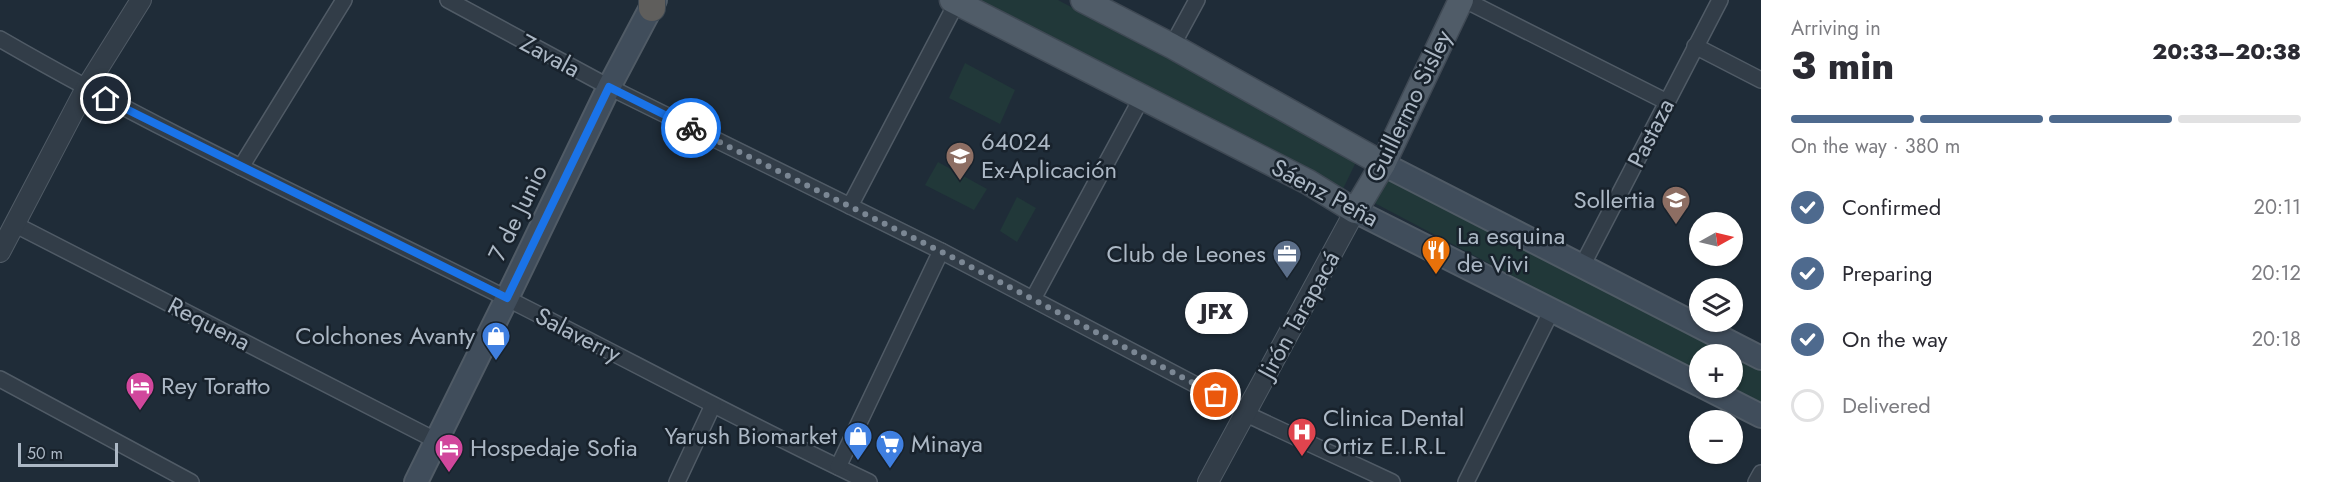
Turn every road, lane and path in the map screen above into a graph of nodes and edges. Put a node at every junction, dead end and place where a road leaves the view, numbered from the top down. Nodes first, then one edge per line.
1 (141, 0) edge
2 (344, 0) edge
3 (448, 0) edge
4 (1083, 0) edge
5 (1197, 0) edge
6 (1463, 0) edge
7 (1720, 0) edge
8 (956, 1) edge
9 (653, 3) edge
10 (0, 39) edge
11 (1172, 46) junction
12 (1695, 46) junction
13 (1761, 80) edge
14 (609, 87) junction
15 (86, 88) junction
16 (1141, 99) junction
17 (1667, 102) junction
18 (1383, 164) junction
19 (241, 167) junction
20 (850, 206) junction
21 (1355, 211) junction
22 (14, 224) junction
23 (941, 251) junction
24 (0, 252) edge
25 (1582, 266) junction
26 (507, 298) junction
27 (1033, 299) junction
28 (1552, 310) junction
29 (1761, 358) edge
30 (0, 379) edge
31 (1689, 379) edge
32 (1726, 398) edge
33 (713, 405) junction
34 (1244, 413) junction
35 (1761, 416) edge
36 (437, 441) junction
37 (838, 467) junction
38 (1761, 473) edge
39 (191, 482) edge
40 (416, 482) edge
41 (677, 482) edge
42 (868, 482) edge
43 (1208, 482) edge
44 (1392, 482) edge
45 (1466, 482) edge
46 (1756, 482) edge

1 - 15 street
2 - 19 street
3 - 14 street, Zavala
4 - 11 main road
5 - 11 street
6 - 17 street
6 - 18 main road, Guillermo Sisley
7 - 12 street, Pastaza
8 - 16 main road, Sáenz Peña
8 - 20 street
9 - 14 main road, 7 de Junio
10 - 15 street, Salaverry
11 - 18 main road
12 - 13 street
12 - 17 street, Pastaza
14 - 20 street, Zavala
14 - 26 main road, 7 de Junio
15 - 19 street, Salaverry
15 - 22 street
16 - 21 main road, Sáenz Peña
16 - 27 street
17 - 25 street, Pastaza
18 - 21 main road, Guillermo Sisley
18 - 25 main road
19 - 26 street, Salaverry
20 - 23 street, Zavala
21 - 28 main road, Sáenz Peña
21 - 34 street, Jirón Tarapacá
22 - 24 street
22 - 36 street, Requena
23 - 27 street, Zavala
23 - 37 street
25 - 29 main road
26 - 33 street, Salaverry
26 - 36 main road, 7 de Junio
27 - 34 street, Zavala
28 - 31 main road, Sáenz Peña
28 - 45 street
30 - 39 street
32 - 35 main road
33 - 37 street, Salaverry
33 - 41 street
34 - 43 street, Jirón Tarapacá
34 - 44 street, Zavala
36 - 40 main road, 7 de Junio
37 - 42 street, Salaverry
38 - 46 street

